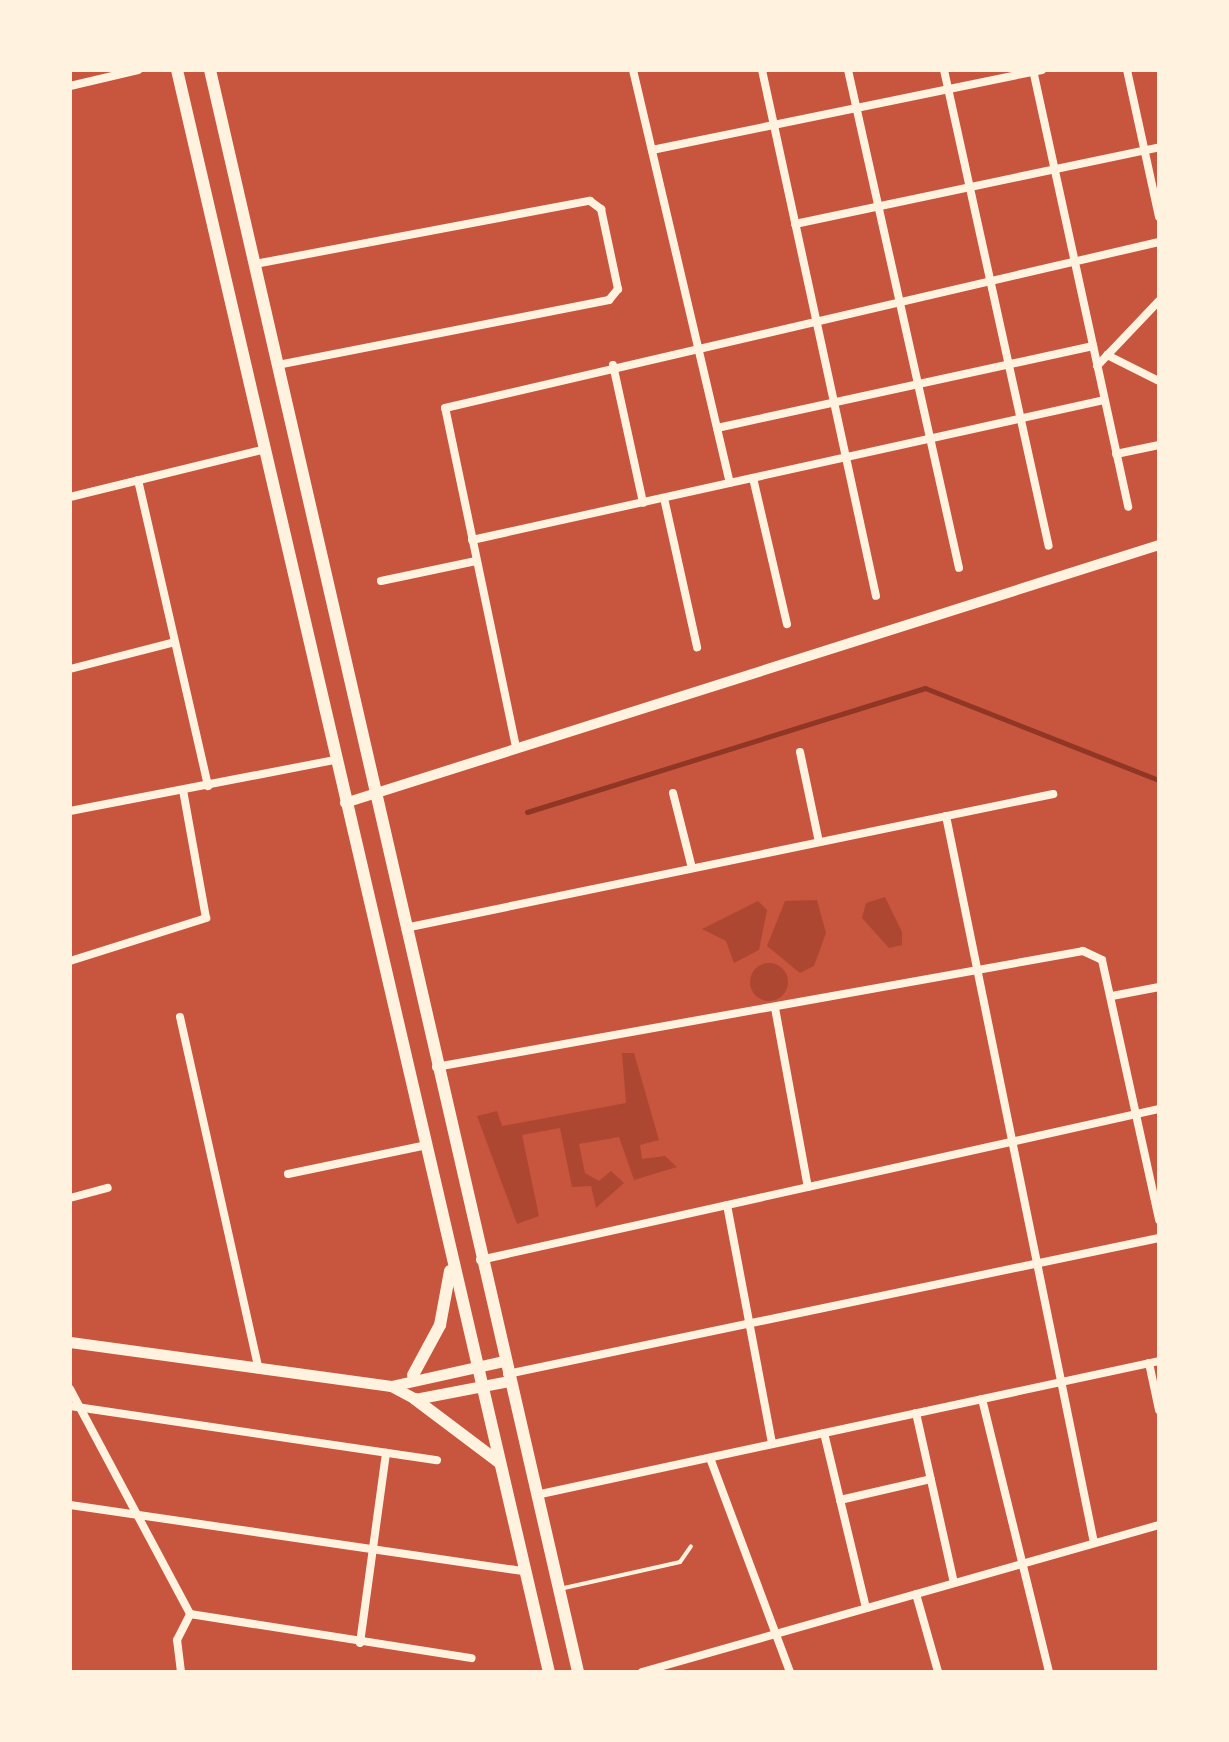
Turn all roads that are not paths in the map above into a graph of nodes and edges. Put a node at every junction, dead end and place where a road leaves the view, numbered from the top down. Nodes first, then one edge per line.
1 (138, 70) edge
2 (177, 70) edge
3 (210, 70) edge
4 (633, 70) edge
5 (762, 70) edge
6 (848, 70) edge
7 (944, 70) edge
8 (1127, 70) edge
9 (1036, 71) edge
10 (70, 86) edge
11 (948, 89) junction
12 (857, 108) junction
13 (774, 125) junction
14 (1159, 146) edge
15 (652, 150) junction
16 (1144, 150) junction
17 (1054, 168) junction
18 (970, 186) junction
19 (878, 206) junction
20 (1159, 217) edge
21 (795, 224) junction
22 (1159, 242) edge
23 (1074, 260) junction
24 (255, 264) junction
25 (990, 279) junction
26 (899, 299) junction
27 (1159, 301) edge
28 (816, 318) junction
29 (697, 344) junction
30 (1093, 346) junction
31 (1107, 355) junction
32 (278, 364) junction
33 (1008, 364) junction
34 (613, 365) junction
35 (1097, 366) junction
36 (1159, 382) edge
37 (918, 384) junction
38 (1104, 400) junction
39 (834, 402) junction
40 (1021, 419) junction
41 (717, 428) junction
42 (930, 439) junction
43 (1159, 446) edge
44 (262, 450) junction
45 (1116, 454) junction
46 (846, 458) junction
47 (753, 478) junction
48 (138, 480) junction
49 (730, 483) junction
50 (70, 497) edge
51 (664, 498) junction
52 (643, 502) junction
53 (1128, 507) dead end
54 (472, 540) junction
55 (1159, 545) edge
56 (1049, 546) dead end
57 (476, 561) junction
58 (958, 568) dead end
59 (381, 581) dead end
60 (876, 596) dead end
61 (787, 624) dead end
62 (171, 642) junction
63 (697, 647) dead end
64 (70, 669) edge
65 (516, 748) junction
66 (800, 752) dead end
67 (335, 760) junction
68 (208, 786) junction
69 (183, 790) junction
70 (376, 792) junction
71 (674, 793) dead end
72 (1053, 794) dead end
73 (346, 803) junction
74 (70, 812) edge
75 (946, 816) junction
76 (819, 842) junction
77 (692, 868) junction
78 (405, 928) junction
79 (70, 961) edge
80 (978, 972) junction
81 (1159, 987) edge
82 (1112, 996) junction
83 (775, 1008) junction
84 (180, 1017) dead end
85 (436, 1067) junction
86 (1159, 1109) edge
87 (1137, 1114) junction
88 (1012, 1142) junction
89 (422, 1146) junction
90 (288, 1174) dead end
91 (808, 1187) junction
92 (108, 1188) dead end
93 (70, 1198) edge
94 (726, 1205) junction
95 (1159, 1220) edge
96 (1159, 1238) edge
97 (480, 1260) junction
98 (451, 1263) junction
99 (1037, 1263) junction
100 (749, 1324) junction
101 (70, 1342) edge
102 (1154, 1362) edge
103 (477, 1366) junction
104 (259, 1370) junction
105 (507, 1372) junction
106 (413, 1375) junction
107 (1061, 1382) junction
108 (391, 1386) junction
109 (482, 1387) junction
110 (70, 1389) edge
111 (415, 1399) junction
112 (982, 1399) junction
113 (75, 1407) edge
114 (1159, 1410) edge
115 (916, 1413) junction
116 (824, 1433) junction
117 (772, 1444) junction
118 (386, 1452) junction
119 (710, 1458) junction
120 (436, 1460) dead end
121 (501, 1464) junction
122 (931, 1478) junction
123 (536, 1495) junction
124 (840, 1500) junction
125 (70, 1505) edge
126 (133, 1513) junction
127 (1159, 1524) edge
128 (1094, 1543) junction
129 (691, 1546) dead end
130 (374, 1548) junction
131 (1018, 1564) junction
132 (525, 1571) junction
133 (954, 1583) junction
134 (559, 1590) junction
135 (916, 1594) junction
136 (866, 1608) junction
137 (190, 1614) junction
138 (776, 1634) junction
139 (360, 1643) junction
140 (472, 1658) dead end
141 (673, 1668) edge
142 (181, 1672) edge
143 (549, 1672) edge
144 (578, 1672) edge
145 (642, 1672) edge
146 (790, 1672) edge
147 (938, 1672) edge
148 (1049, 1672) edge

1 - 10 street
2 - 44 main road
3 - 24 main road
4 - 15 street
5 - 13 street
6 - 12 street
7 - 11 street
8 - 16 street
9 - 11 street
9 - 17 street
11 - 12 street
11 - 18 street
12 - 13 street
12 - 19 street
13 - 15 street
13 - 21 street
14 - 16 street
15 - 29 street
16 - 17 street
16 - 20 street
17 - 18 street
17 - 23 street
18 - 19 street
18 - 25 street
19 - 21 street
19 - 26 street
21 - 28 street
22 - 23 street
23 - 25 street
23 - 30 street
24 - 32 main road
24 - 32 street
25 - 26 street
25 - 33 street
26 - 28 street
26 - 37 street
27 - 31 street
28 - 29 street
28 - 39 street
29 - 34 street
29 - 41 street
30 - 33 street
30 - 35 street
31 - 35 street
31 - 36 street
32 - 70 main road
33 - 37 street
33 - 40 street
34 - 52 street
34 - 54 street
35 - 38 street
37 - 39 street
37 - 42 street
38 - 40 street
38 - 45 street
39 - 41 street
39 - 46 street
40 - 42 street
40 - 56 street
41 - 49 street
42 - 46 street
42 - 58 street
43 - 45 street
44 - 48 street
44 - 67 main road
45 - 53 street
46 - 47 street
46 - 60 street
47 - 49 street
47 - 61 street
48 - 50 street
48 - 62 street
49 - 51 street
51 - 52 street
51 - 63 street
52 - 54 street
54 - 57 street
55 - 65 street
57 - 59 street
57 - 65 street
62 - 64 street
62 - 68 street
65 - 70 street
66 - 76 street
67 - 68 street
67 - 73 main road
68 - 69 street
69 - 74 street
69 - 79 street
70 - 73 street
70 - 78 main road
71 - 77 street
72 - 75 street
73 - 89 main road
75 - 76 street
75 - 80 street
76 - 77 street
77 - 78 street
78 - 85 main road
80 - 82 street
80 - 83 street
80 - 88 street
81 - 82 street
82 - 87 street
83 - 85 street
83 - 91 street
84 - 104 street
85 - 97 main road
86 - 87 street
87 - 88 street
87 - 95 street
88 - 91 street
88 - 99 street
89 - 90 street
89 - 98 main road
91 - 94 street
92 - 93 street
94 - 97 street
94 - 100 street
96 - 99 street
97 - 105 main road
98 - 103 main road
98 - 106 main road
99 - 100 street
99 - 107 street
100 - 105 street
100 - 117 street
101 - 104 main road
102 - 107 street
102 - 114 street
103 - 105 main road
103 - 106 main road
103 - 109 main road
104 - 108 main road
105 - 109 main road
105 - 123 main road
106 - 108 main road
107 - 112 street
107 - 128 street
108 - 111 main road
109 - 111 main road
109 - 121 main road
110 - 113 street
111 - 121 main road
112 - 115 street
112 - 131 street
113 - 118 street
113 - 126 street
115 - 116 street
115 - 122 street
116 - 117 street
116 - 124 street
117 - 119 street
118 - 120 street
118 - 130 street
119 - 123 street
119 - 138 street
121 - 132 main road
122 - 124 street
122 - 133 street
123 - 134 main road
124 - 136 street
125 - 126 street
126 - 130 street
126 - 137 street
127 - 128 street
128 - 131 street
129 - 134 lane
130 - 132 street
130 - 139 street
131 - 133 street
131 - 148 street
132 - 143 main road
133 - 135 street
134 - 144 main road
135 - 136 street
135 - 147 street
136 - 138 street
137 - 139 street
137 - 142 street
138 - 141 street
138 - 146 street
139 - 140 street
141 - 145 street

